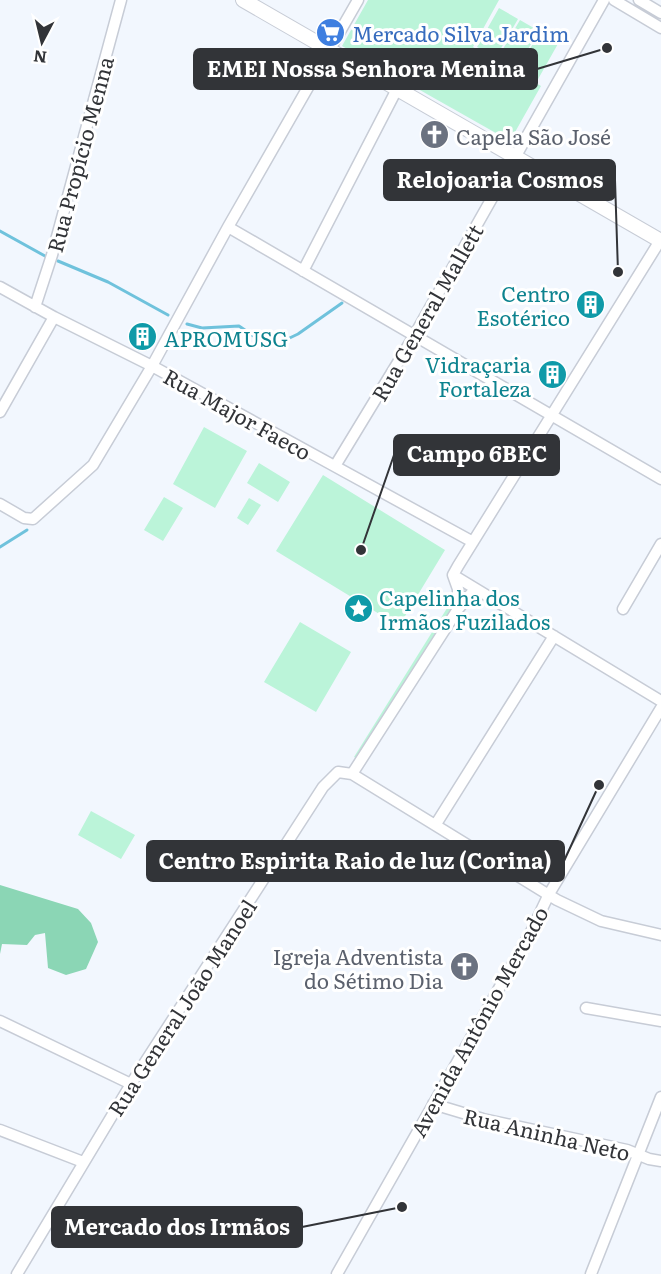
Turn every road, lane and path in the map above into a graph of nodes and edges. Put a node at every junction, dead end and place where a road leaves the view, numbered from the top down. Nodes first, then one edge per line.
1 (121, 0) edge
2 (243, 0) edge
3 (358, 0) edge
4 (604, 0) edge
5 (614, 0) edge
6 (639, 0) edge
7 (661, 13) edge
8 (661, 28) edge
9 (328, 49) junction
10 (397, 89) junction
11 (515, 157) junction
12 (228, 227) junction
13 (661, 240) edge
14 (303, 270) junction
15 (0, 287) edge
16 (35, 307) junction
17 (54, 317) junction
18 (414, 336) junction
19 (152, 366) junction
20 (0, 412) edge
21 (551, 415) junction
22 (335, 466) junction
23 (661, 479) edge
24 (0, 504) edge
25 (473, 542) junction
26 (661, 544) edge
27 (453, 575) junction
28 (475, 589) junction
29 (458, 609) junction
30 (623, 609) dead end
31 (554, 636) junction
32 (661, 701) edge
33 (661, 708) edge
34 (352, 774) junction
35 (436, 824) junction
36 (549, 894) junction
37 (661, 935) edge
38 (586, 1008) dead end
39 (0, 1021) edge
40 (661, 1022) edge
41 (131, 1084) junction
42 (661, 1097) edge
43 (433, 1104) junction
44 (0, 1130) edge
45 (637, 1154) junction
46 (661, 1161) edge
47 (83, 1162) junction
48 (17, 1274) edge
49 (337, 1274) edge
50 (591, 1274) edge

1 - 16 street, Rua Propício Menna
2 - 9 main road
3 - 9 street
4 - 11 street, Rua General Mallett
5 - 8 street
6 - 7 street
9 - 10 main road
9 - 12 street
10 - 11 main road
10 - 14 street
11 - 13 main road
11 - 18 street, Rua General Mallett
12 - 14 street
12 - 19 street
13 - 21 street
14 - 18 street
15 - 16 street, Rua Major Faeco
16 - 17 street, Rua Major Faeco
17 - 19 street, Rua Major Faeco
17 - 20 street
18 - 21 street
18 - 22 street, Rua General Mallett
19 - 22 street, Rua Major Faeco
19 - 24 street
21 - 23 street
21 - 25 street
22 - 25 street, Rua Major Faeco
25 - 27 street
26 - 30 street
27 - 28 street
27 - 29 street
28 - 29 street
28 - 31 street
29 - 34 street
31 - 32 street
31 - 35 street
33 - 36 street, Avenida Antônio Mercado
34 - 35 street
34 - 41 street, Rua General João Manoel
35 - 36 street
36 - 37 street
36 - 43 street, Avenida Antônio Mercado
38 - 40 street
39 - 41 street
41 - 47 street, Rua General João Manoel
42 - 45 street
43 - 45 street, Rua Aninha Neto
43 - 49 street, Avenida Antônio Mercado
44 - 47 street
45 - 46 street, Rua Aninha Neto
45 - 50 street
47 - 48 street, Rua General João Manoel

